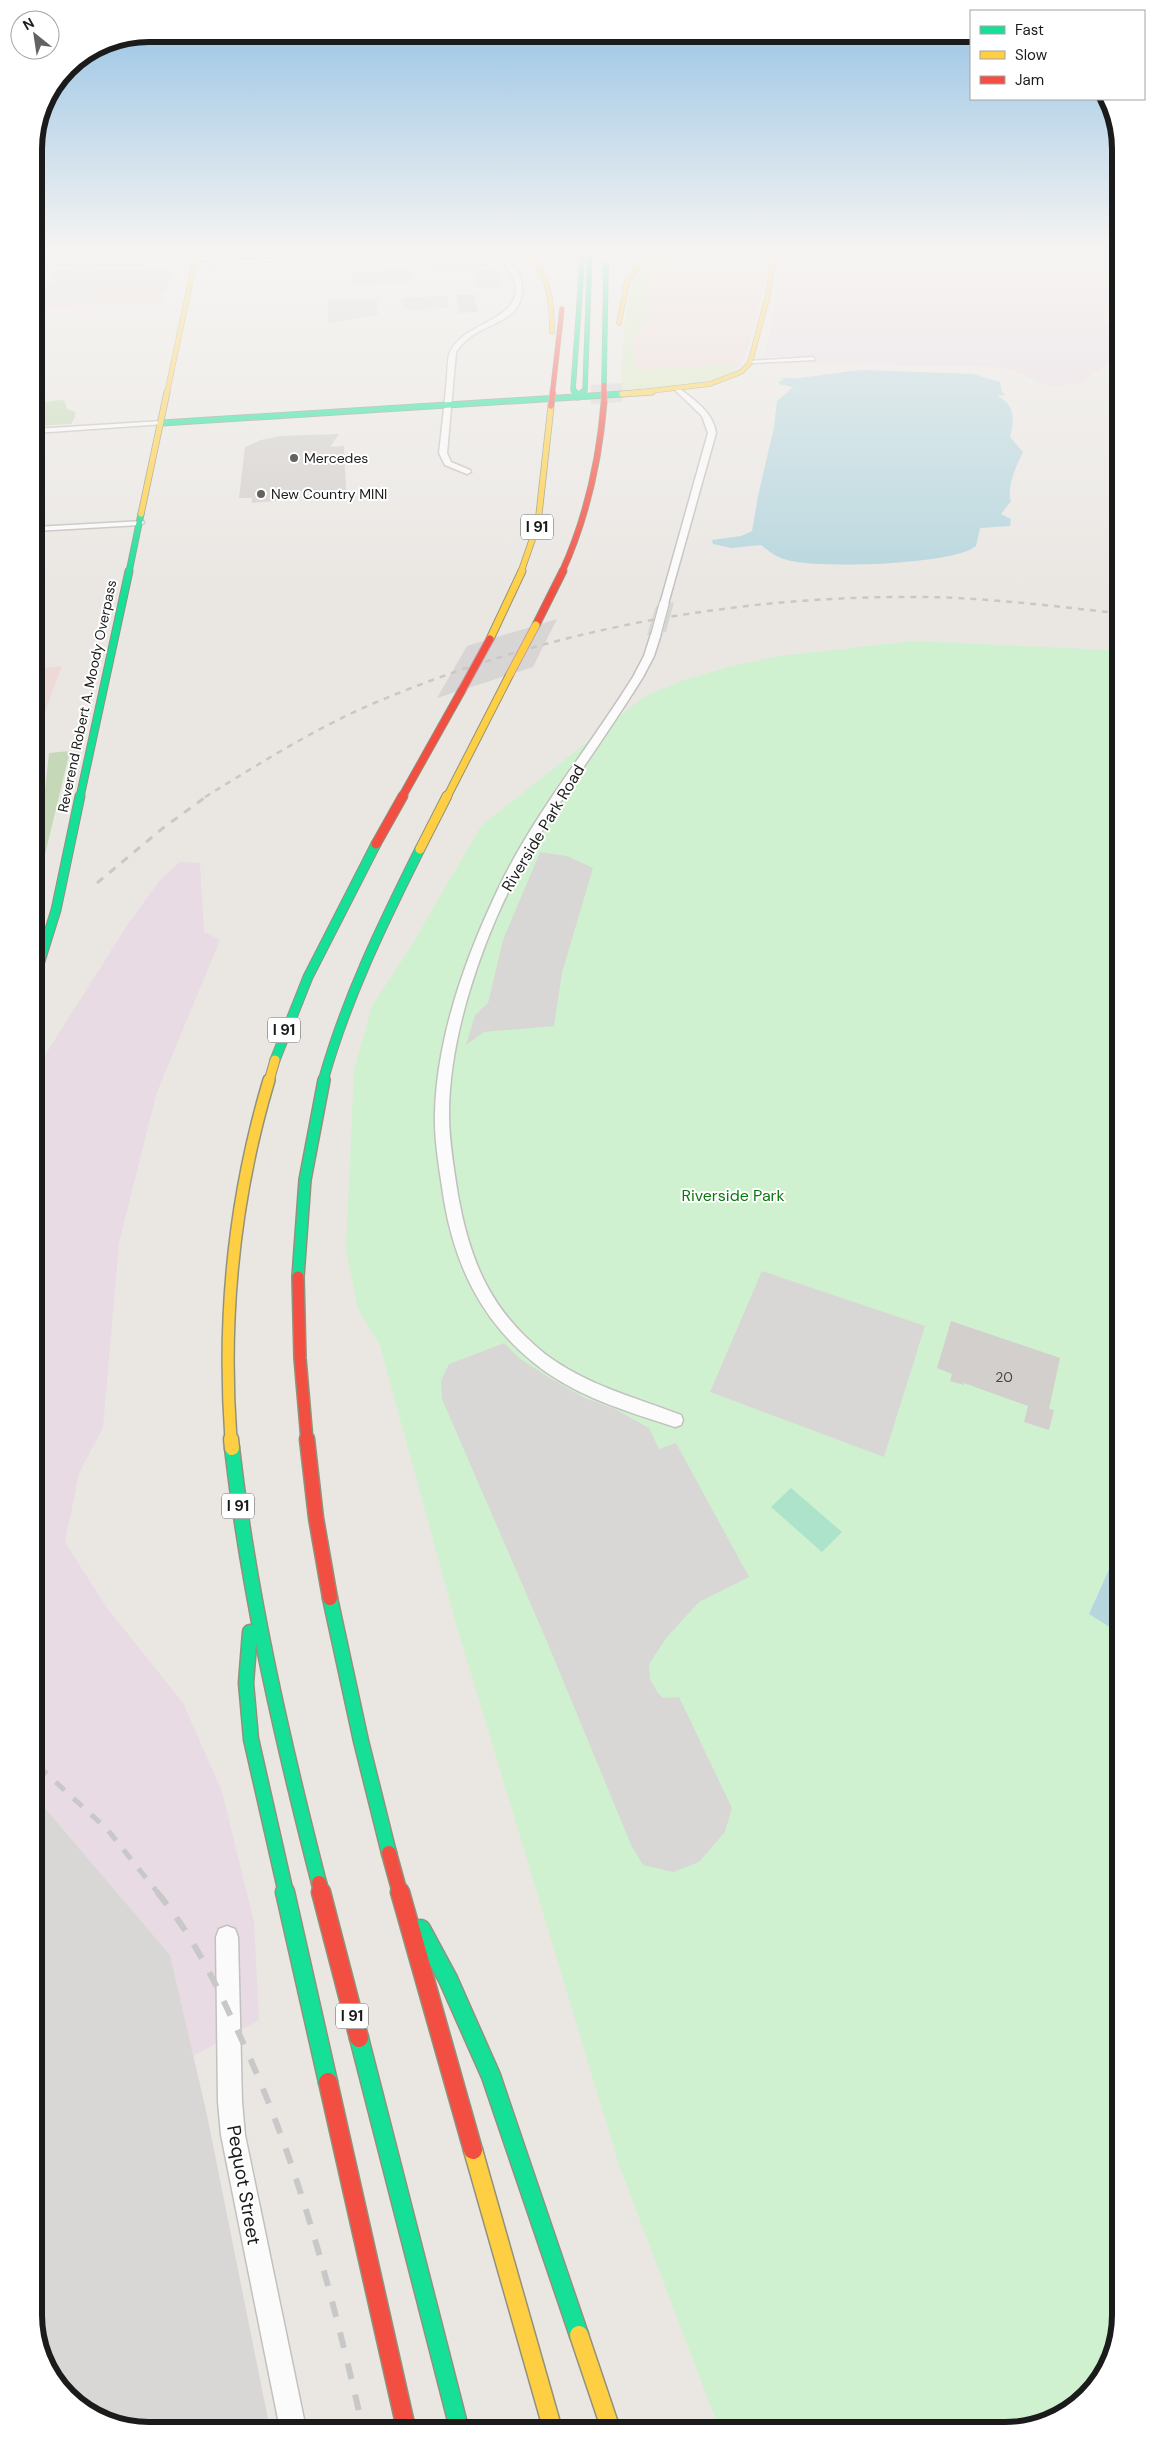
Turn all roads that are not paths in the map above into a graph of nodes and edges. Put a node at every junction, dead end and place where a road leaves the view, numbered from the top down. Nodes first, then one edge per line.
1 (174, 366) edge
2 (451, 366) edge
3 (555, 366) edge
4 (575, 366) edge
5 (585, 366) edge
6 (604, 366) edge
7 (747, 366) edge
8 (678, 390) junction
9 (578, 397) junction
10 (446, 405) junction
11 (162, 423) junction
12 (43, 431) edge
13 (467, 472) dead end
14 (140, 522) junction
15 (43, 528) edge
16 (43, 953) edge
17 (675, 1420) dead end
18 (253, 1601) junction
19 (400, 1896) junction
20 (227, 1937) dead end
21 (291, 2421) edge
22 (404, 2421) edge
23 (457, 2421) edge
24 (550, 2421) edge
25 (608, 2422) edge

1 - 11 main road, Reverend Robert A. Moody Overpass
2 - 10 street
3 - 18 main road, I 91, bridge
4 - 9 main road
5 - 9 main road
6 - 19 main road, I 91, bridge
7 - 8 main road
8 - 9 main road
8 - 17 street, Riverside Park Road, bridge
9 - 10 main road
10 - 11 main road
10 - 13 street
11 - 12 street
11 - 14 main road, Reverend Robert A. Moody Overpass
14 - 15 street
14 - 16 main road, Reverend Robert A. Moody Overpass
18 - 22 main road
18 - 23 main road, I 91
19 - 24 main road, I 91
19 - 25 main road
20 - 21 street, Pequot Street

